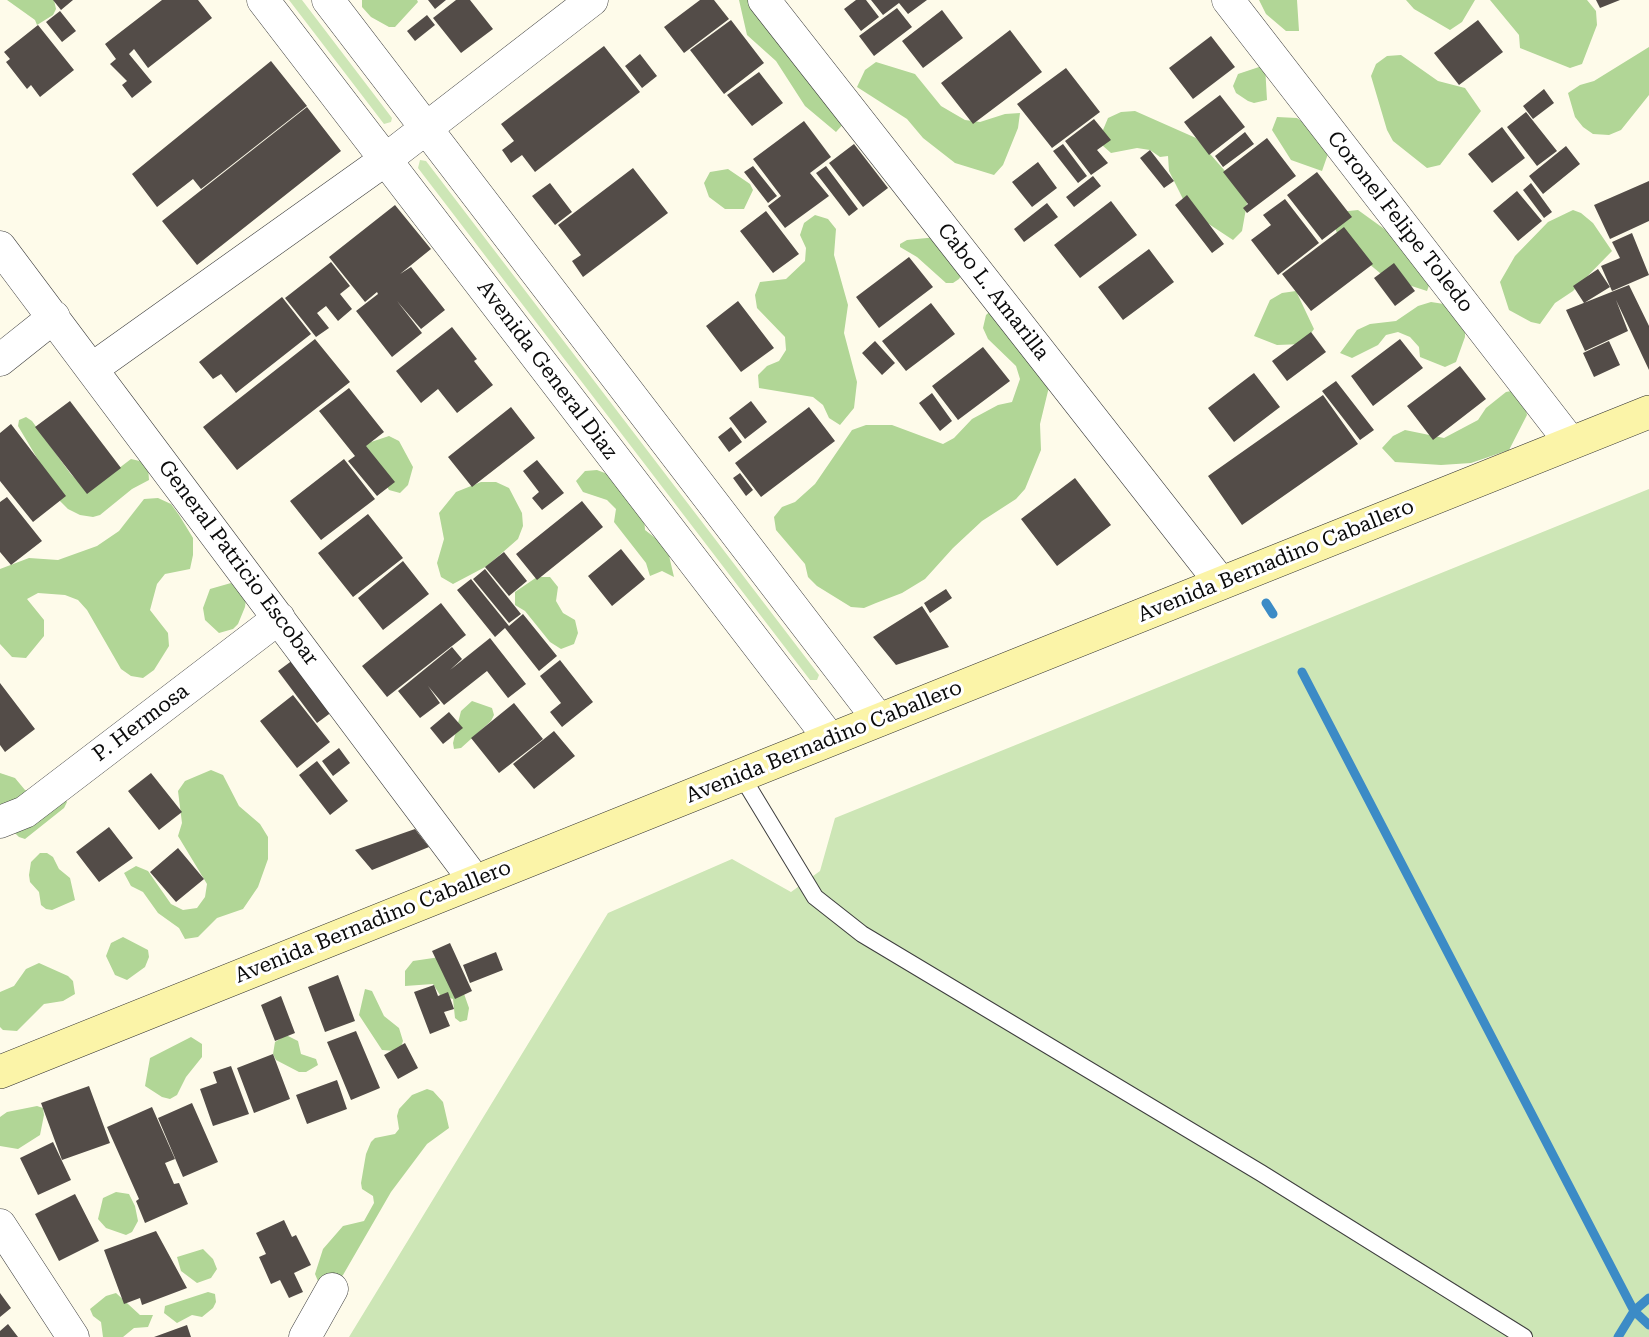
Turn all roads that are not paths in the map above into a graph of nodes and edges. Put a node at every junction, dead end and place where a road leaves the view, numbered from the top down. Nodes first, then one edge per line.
1 (263, 0) edge
2 (328, 0) edge
3 (592, 0) edge
4 (764, 0) edge
5 (1228, 0) edge
6 (426, 128) junction
7 (386, 160) junction
8 (0, 247) edge
9 (54, 317) junction
10 (0, 360) edge
11 (93, 368) junction
12 (1649, 412) edge
13 (1571, 443) junction
14 (1221, 583) junction
15 (279, 618) junction
16 (879, 720) junction
17 (830, 739) junction
18 (741, 776) junction
19 (0, 822) edge
20 (476, 881) junction
21 (0, 1072) edge
22 (0, 1225) edge
23 (332, 1289) dead end
24 (73, 1337) edge
25 (305, 1337) edge
26 (1524, 1337) edge

1 - 7 street, Avenida General Diaz
2 - 6 street
3 - 6 street
4 - 14 street, Cabo L. Amarilla
5 - 13 street, Coronel Felipe Toledo
6 - 7 street
6 - 16 street
7 - 11 street
7 - 17 street, Avenida General Diaz
8 - 9 street, General Patricio Escobar
9 - 10 street
9 - 11 street, General Patricio Escobar
11 - 15 street, General Patricio Escobar
12 - 13 street, Avenida Bernadino Caballero
13 - 14 street, Avenida Bernadino Caballero
14 - 16 street, Avenida Bernadino Caballero
15 - 19 street, P. Hermosa
15 - 20 street, General Patricio Escobar
16 - 17 street, Avenida Bernadino Caballero
17 - 18 street, Avenida Bernadino Caballero
18 - 20 street, Avenida Bernadino Caballero
18 - 26 lane
20 - 21 street, Avenida Bernadino Caballero
22 - 24 street
23 - 25 street

